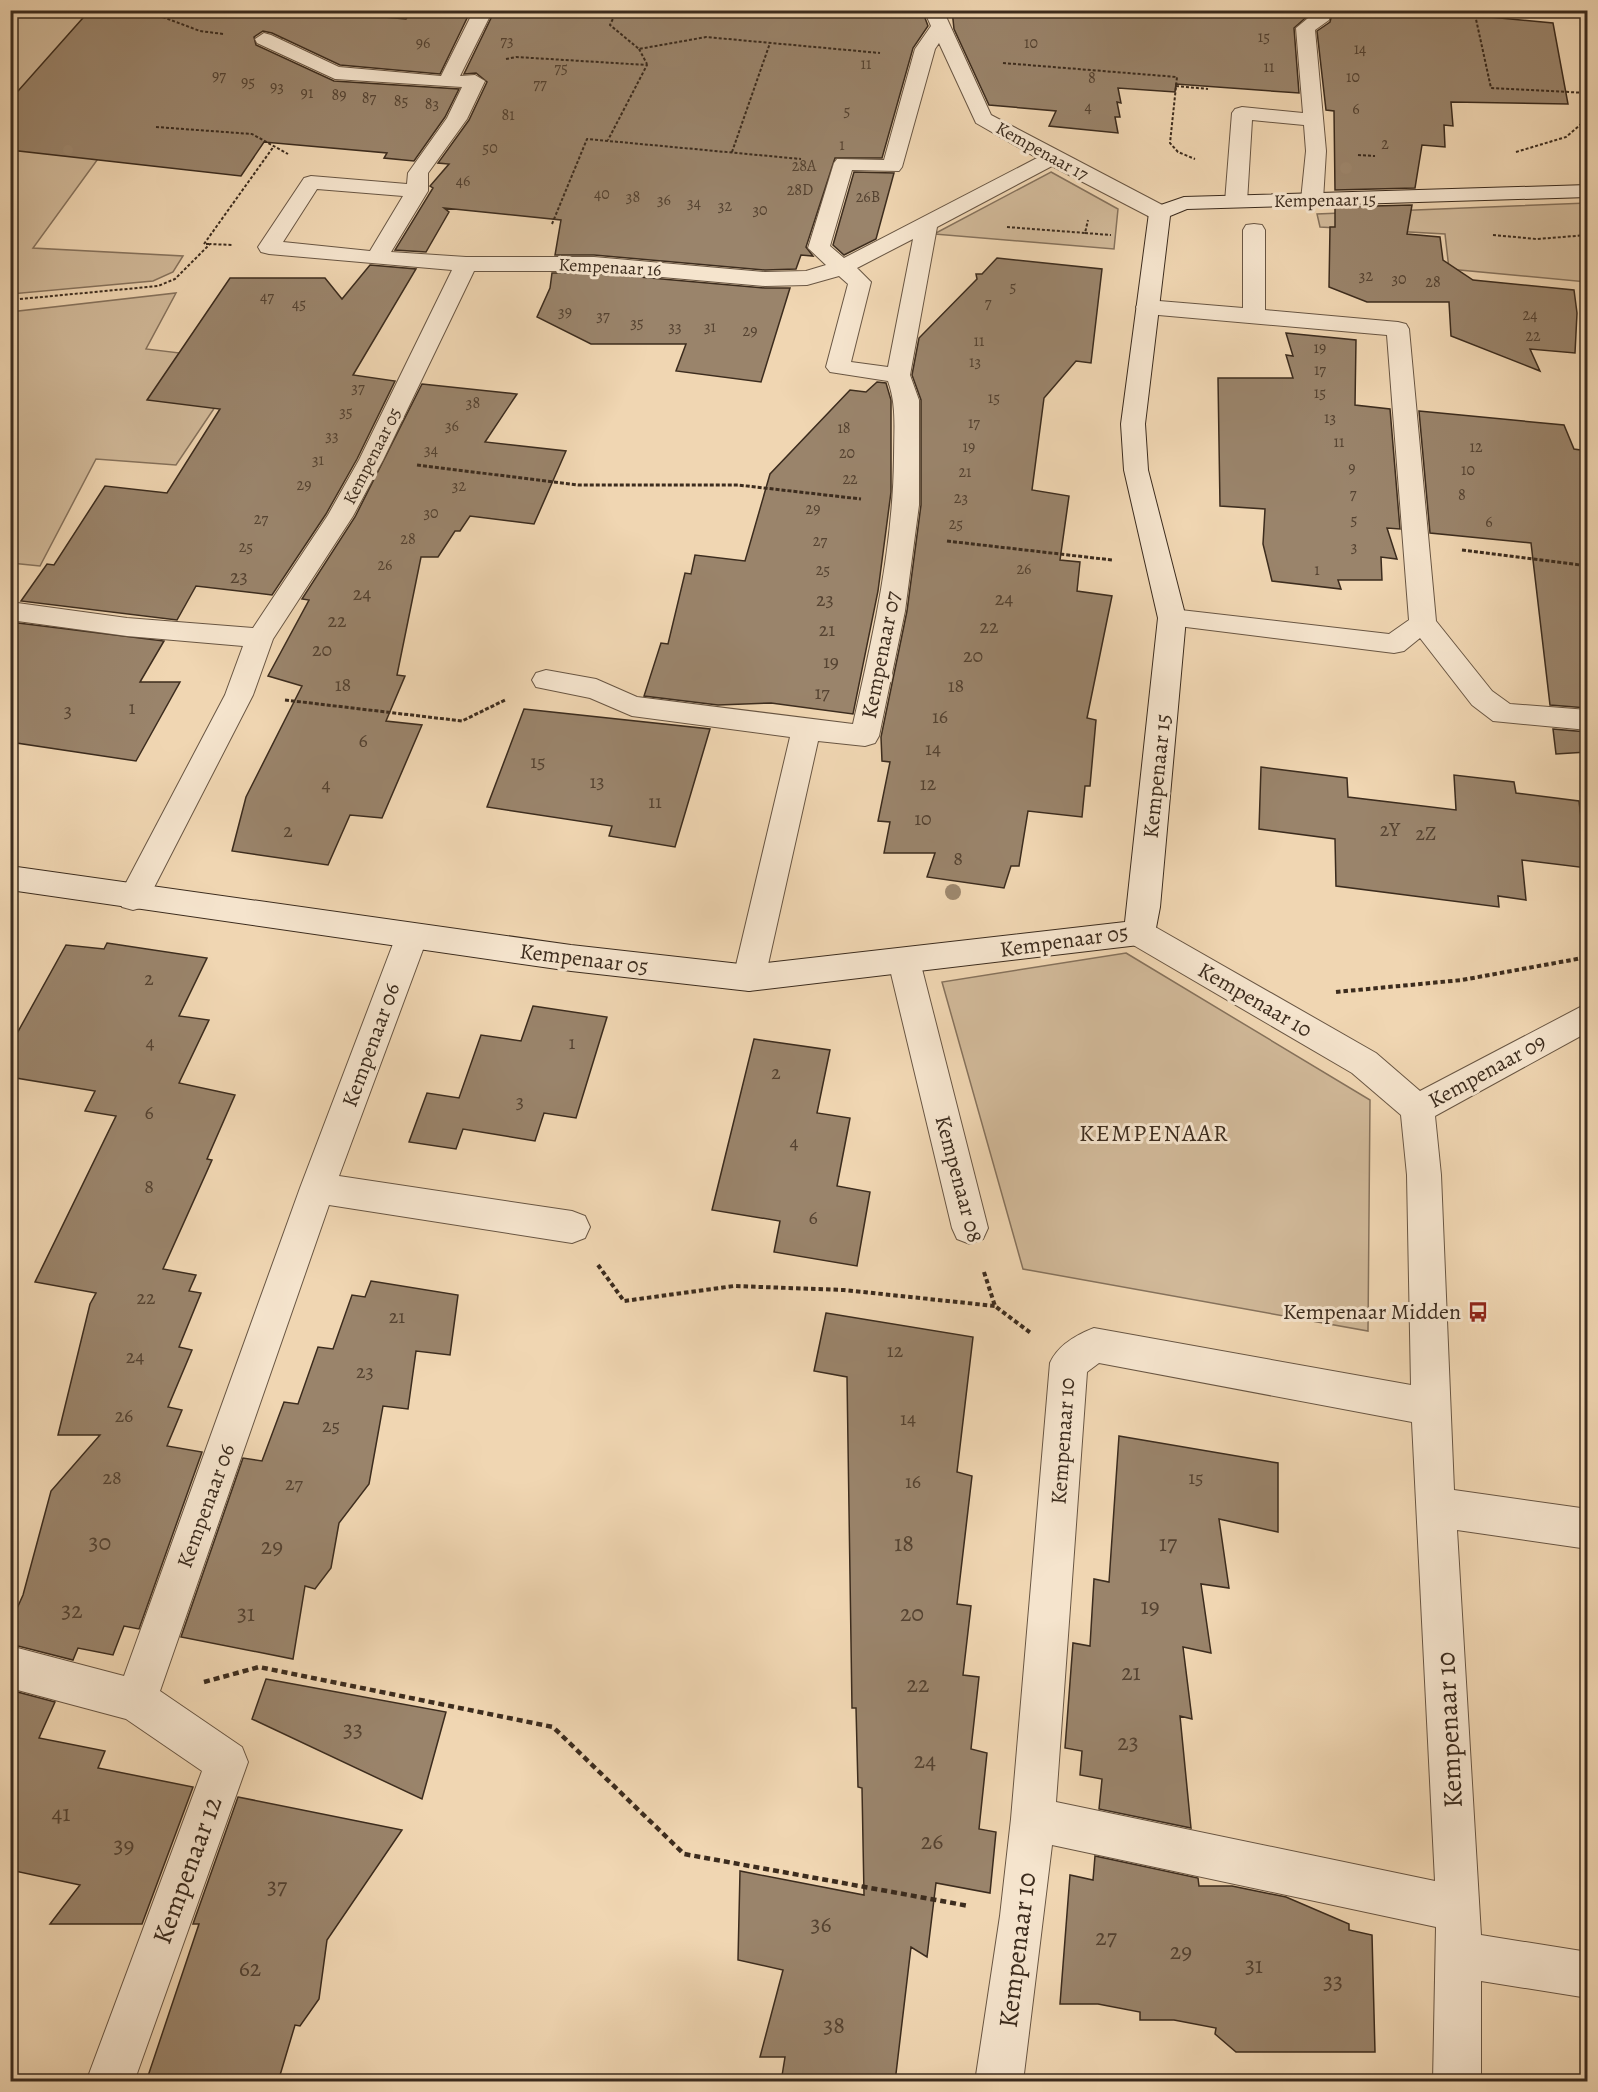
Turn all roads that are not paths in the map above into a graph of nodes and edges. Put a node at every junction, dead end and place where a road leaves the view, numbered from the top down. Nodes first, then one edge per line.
1 (484, 10) edge
2 (1322, 10) edge
3 (936, 19) edge
4 (264, 39) road end
5 (447, 82) junction
6 (1312, 120) junction
7 (1052, 158) junction
8 (1587, 190) edge
9 (417, 191) junction
10 (1312, 200) junction
11 (1236, 201) junction
12 (1160, 213) junction
13 (927, 222) junction
14 (1254, 230) dead end
15 (377, 258) junction
16 (466, 264) junction
17 (841, 268) junction
18 (1147, 308) junction
19 (1254, 316) junction
20 (898, 375) junction
21 (10, 611) edge
22 (1172, 618) junction
23 (1424, 623) junction
24 (260, 638) junction
25 (546, 680) road end
26 (1587, 720) edge
27 (806, 729) junction
28 (10, 878) edge
29 (134, 898) junction
30 (1139, 933) junction
31 (412, 936) junction
32 (904, 961) junction
33 (749, 978) junction
34 (1587, 1016) edge
35 (1418, 1109) junction
36 (318, 1188) junction
37 (572, 1227) road end
38 (970, 1228) road end
39 (1430, 1407) junction
40 (1436, 1507) junction
41 (1587, 1529) edge
42 (10, 1667) edge
43 (136, 1700) junction
44 (1033, 1819) junction
45 (1458, 1909) junction
46 (1458, 1954) junction
47 (1587, 1975) edge
48 (110, 2082) edge
49 (999, 2082) edge
50 (1457, 2082) edge

1 - 5 street
2 - 6 street
3 - 7 street, Kempenaar 17
3 - 17 street, Kempenaar 17
4 - 5 street
5 - 9 street
6 - 10 street
6 - 11 street
7 - 12 street, Kempenaar 17
7 - 13 street, Kempenaar 16
8 - 10 street, Kempenaar 15
9 - 15 street
9 - 15 street, Kempenaar 16
10 - 11 street, Kempenaar 15
11 - 12 street, Kempenaar 15
12 - 18 street, Kempenaar 15
13 - 17 street, Kempenaar 16
13 - 20 street
14 - 19 street, Kempenaar 15
15 - 16 street, Kempenaar 16
16 - 17 street, Kempenaar 16
16 - 24 street, Kempenaar 05
17 - 20 street
18 - 19 street
18 - 22 street, Kempenaar 15
19 - 23 street
20 - 27 street, Kempenaar 07
21 - 24 street
22 - 23 street
22 - 30 street, Kempenaar 15
23 - 26 street
24 - 29 street, Kempenaar 05
25 - 27 street, Kempenaar 07
27 - 33 street
28 - 29 street, Kempenaar 05
29 - 31 street, Kempenaar 05
30 - 32 street, Kempenaar 05
30 - 35 street, Kempenaar 10
31 - 33 street, Kempenaar 05
31 - 36 street, Kempenaar 06
32 - 33 street, Kempenaar 05
32 - 38 street, Kempenaar 08
34 - 35 street, Kempenaar 09
35 - 39 street, Kempenaar 10
36 - 37 street
36 - 43 street, Kempenaar 06
39 - 40 street, Kempenaar 10
39 - 44 street, Kempenaar 10
40 - 41 street
40 - 45 street, Kempenaar 10
42 - 43 street
43 - 48 street, Kempenaar 12
44 - 45 street
44 - 49 street, Kempenaar 10
45 - 46 street, Kempenaar 10
46 - 47 street
46 - 50 street, Kempenaar 10

